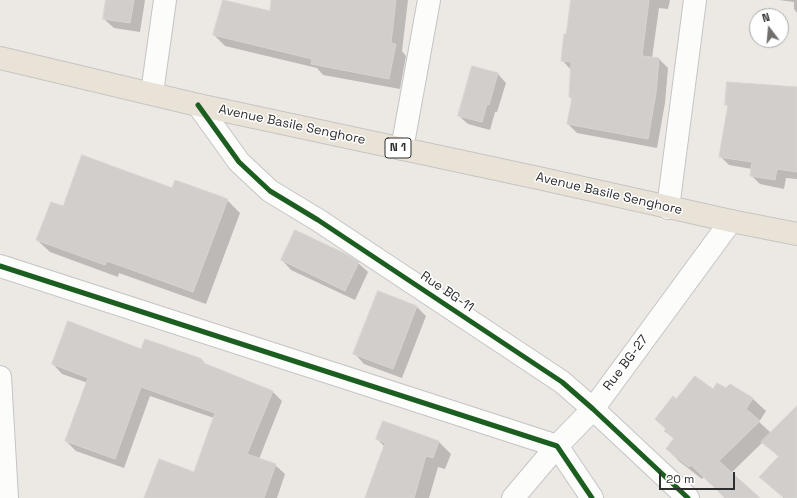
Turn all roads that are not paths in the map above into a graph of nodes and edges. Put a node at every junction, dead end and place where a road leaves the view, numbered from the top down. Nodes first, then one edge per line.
1 (165, 0) edge
2 (429, 0) edge
3 (695, 0) edge
4 (0, 58) edge
5 (0, 61) edge
6 (152, 93) junction
7 (198, 105) junction
8 (402, 149) junction
9 (668, 208) junction
10 (731, 221) junction
11 (797, 234) edge
12 (0, 266) edge
13 (0, 378) edge
14 (593, 409) junction
15 (557, 446) junction
16 (8, 496) edge
17 (513, 498) edge
18 (592, 498) edge
19 (688, 498) edge

1 - 6 street
2 - 8 street
3 - 9 street
4 - 5 street
4 - 6 highway, Avenue Basile Senghore / N 1
6 - 7 highway, Avenue Basile Senghore / N 1
7 - 8 highway, Avenue Basile Senghore / N 1
7 - 14 street, Rue BG-11
8 - 9 highway, Avenue Basile Senghore / N 1
9 - 10 highway, Avenue Basile Senghore / N 1
10 - 11 highway, Avenue Basile Senghore / N 1
10 - 14 street, Rue BG-27
12 - 15 street
13 - 16 street
14 - 15 street, Rue BG-27
14 - 19 street, Rue BG-11
15 - 17 street, Rue BG-27
15 - 18 street

